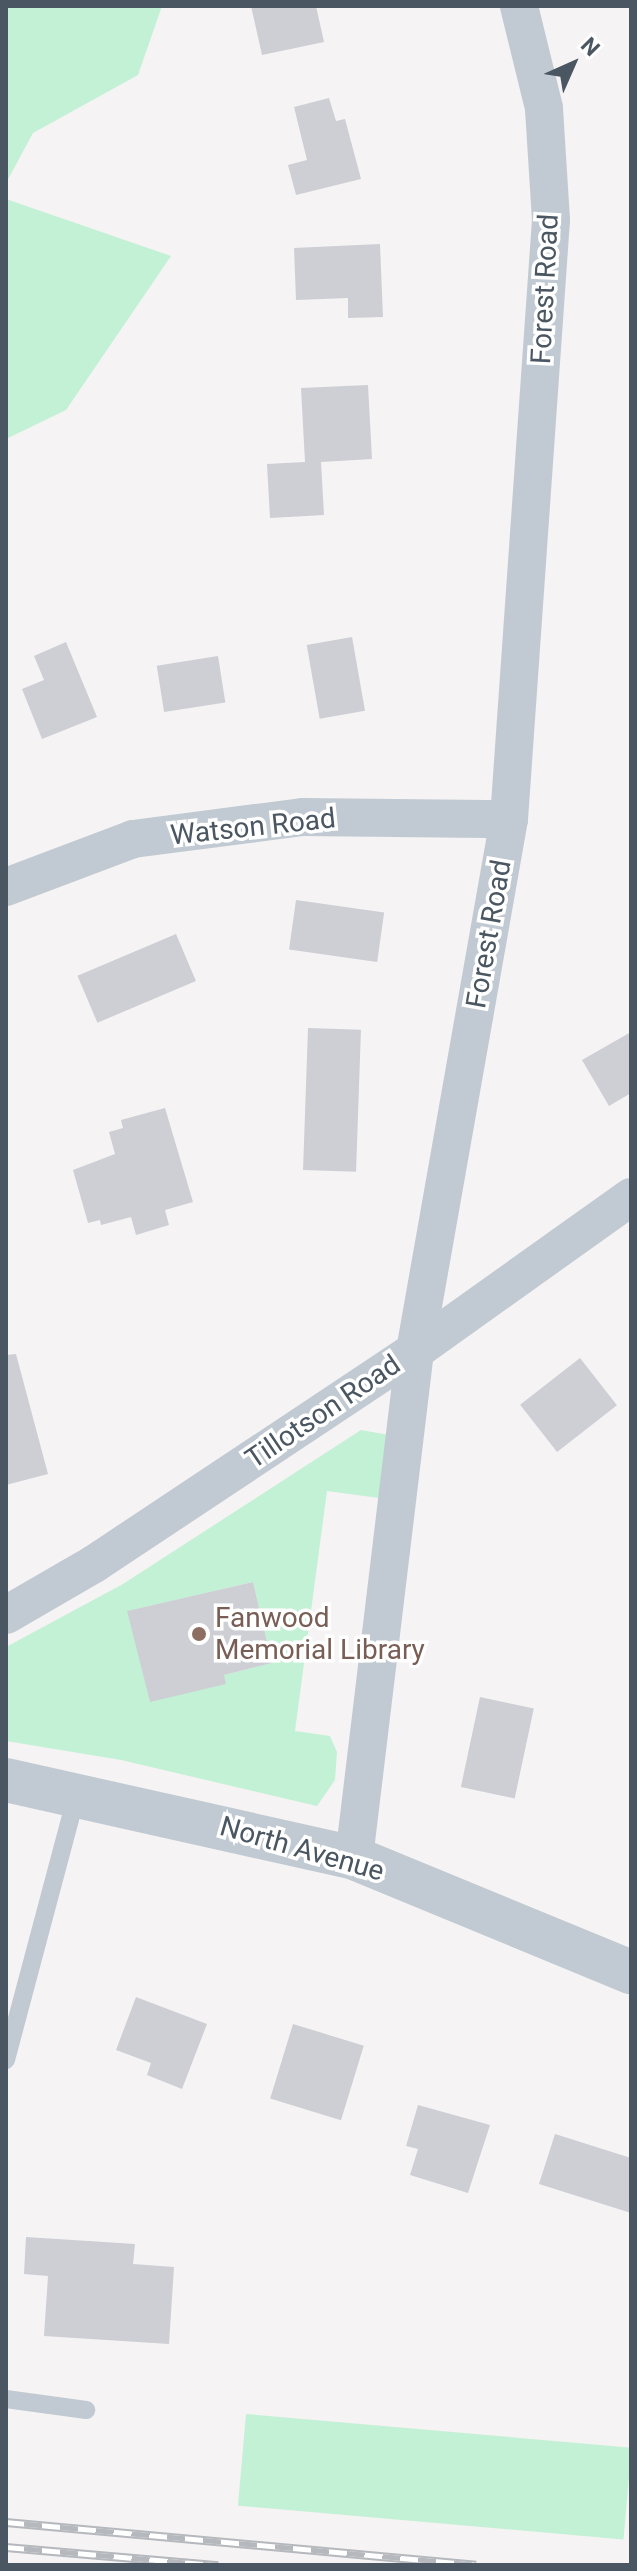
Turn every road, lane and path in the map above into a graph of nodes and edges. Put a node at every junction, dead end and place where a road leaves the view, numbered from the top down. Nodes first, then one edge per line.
1 (519, 6) edge
2 (509, 819) junction
3 (6, 887) edge
4 (631, 1197) edge
5 (415, 1351) junction
6 (6, 1615) edge
7 (6, 1780) edge
8 (77, 1794) junction
9 (354, 1858) junction
10 (631, 1972) edge
11 (6, 2060) edge
12 (6, 2399) edge
13 (86, 2410) dead end

1 - 2 street, Forest Road
2 - 3 street, Watson Road
2 - 5 street, Forest Road
4 - 5 street, Tillotson Road
5 - 6 street, Tillotson Road
5 - 9 street, Forest Road
7 - 8 street, North Avenue
8 - 9 street, North Avenue
8 - 11 lane
9 - 10 street, North Avenue
12 - 13 lane

